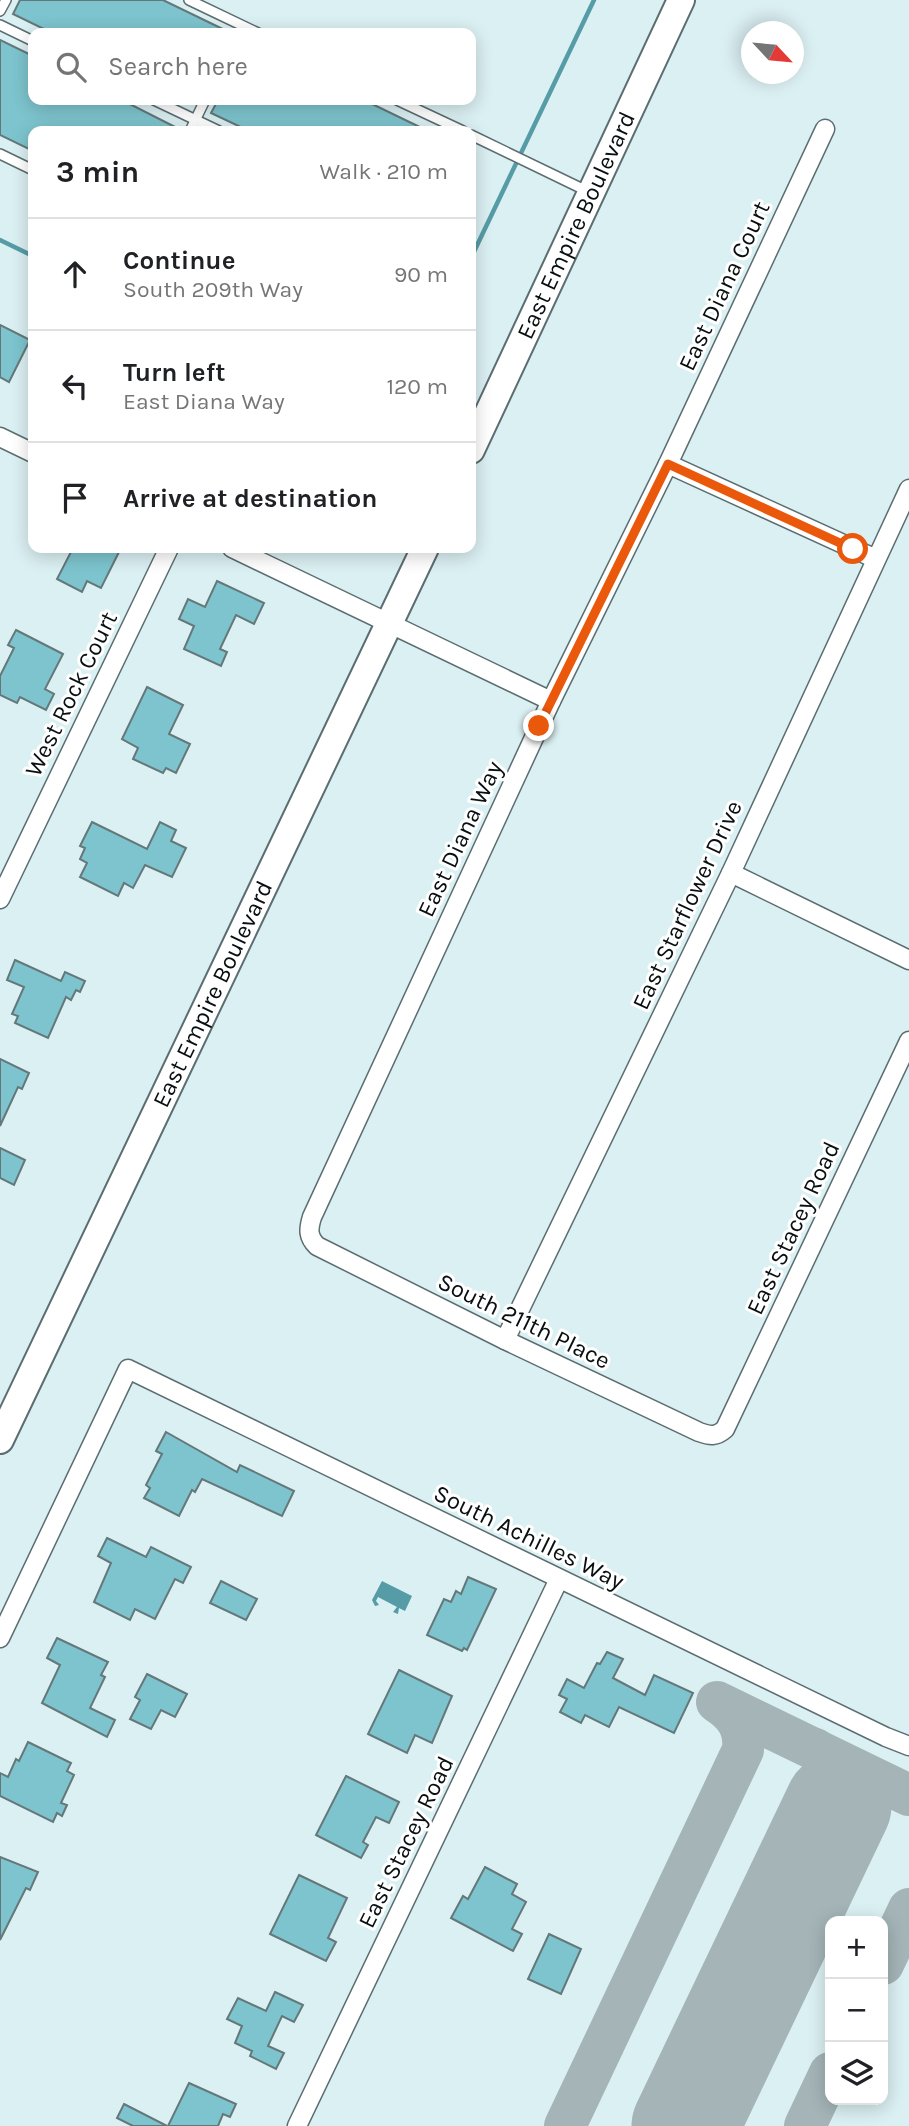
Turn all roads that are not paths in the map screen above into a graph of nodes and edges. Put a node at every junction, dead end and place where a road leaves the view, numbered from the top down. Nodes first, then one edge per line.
1 (5, 0) edge
2 (189, 0) edge
3 (681, 0) edge
4 (0, 11) edge
5 (0, 25) edge
6 (238, 28) edge
7 (28, 39) edge
8 (164, 105) edge
9 (202, 105) edge
10 (407, 105) edge
11 (195, 120) junction
12 (441, 121) junction
13 (192, 126) edge
14 (208, 126) edge
15 (438, 126) edge
16 (452, 126) edge
17 (825, 130) dead end
18 (476, 137) edge
19 (0, 154) edge
20 (28, 168) edge
21 (591, 192) junction
22 (0, 437) edge
23 (476, 439) edge
24 (28, 451) edge
25 (668, 464) junction
26 (909, 489) edge
27 (167, 553) edge
28 (243, 553) edge
29 (423, 553) edge
30 (876, 559) junction
31 (391, 623) junction
32 (551, 701) junction
33 (731, 873) junction
34 (0, 900) edge
35 (909, 960) edge
36 (909, 1041) edge
37 (310, 1240) joint
38 (505, 1340) junction
39 (719, 1434) joint
40 (0, 1440) edge
41 (559, 1578) junction
42 (0, 1638) edge
43 (909, 1746) edge
44 (297, 2126) edge

1 - 4 lane
2 - 6 lane
3 - 21 street, East Empire Boulevard
5 - 7 lane
8 - 11 lane
9 - 11 lane
10 - 12 lane
11 - 13 lane
11 - 14 lane
12 - 15 lane
12 - 16 lane
17 - 25 street, East Diana Court
18 - 21 lane
19 - 20 lane
21 - 23 street, East Empire Boulevard
22 - 24 street
25 - 30 street
25 - 32 street, East Diana Way
26 - 30 street, East Starflower Drive
27 - 34 street, West Rock Court
28 - 31 street
29 - 31 street, East Empire Boulevard
30 - 33 street, East Starflower Drive
31 - 32 street
31 - 40 street, East Empire Boulevard
32 - 37 street, East Diana Way
33 - 35 street
33 - 38 street, East Starflower Drive
36 - 39 street, East Stacey Road
37 - 38 street, South 211th Place
38 - 39 street, South 211th Place
41 - 42 street, South Achilles Way
41 - 43 street, South Achilles Way
41 - 44 street, East Stacey Road

